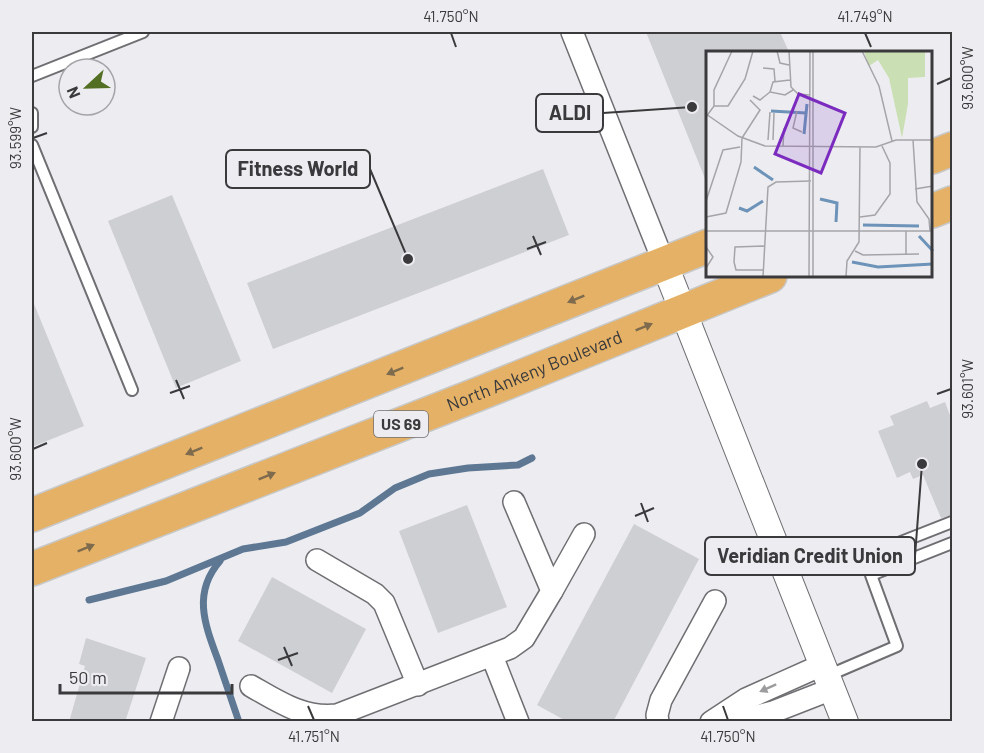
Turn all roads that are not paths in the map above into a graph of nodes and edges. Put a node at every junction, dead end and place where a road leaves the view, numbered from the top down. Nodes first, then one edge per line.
1 (143, 32) edge
2 (572, 32) edge
3 (32, 75) edge
4 (32, 113) edge
5 (32, 127) edge
6 (32, 145) edge
7 (952, 149) edge
8 (933, 157) edge
9 (952, 203) edge
10 (933, 211) edge
11 (706, 247) edge
12 (664, 263) junction
13 (765, 278) edge
14 (683, 311) junction
15 (132, 390) dead end
16 (514, 502) dead end
17 (32, 515) edge
18 (952, 522) edge
19 (584, 534) dead end
20 (952, 543) edge
21 (863, 557) dead end
22 (317, 560) dead end
23 (32, 569) edge
24 (552, 591) junction
25 (715, 601) dead end
26 (492, 656) junction
27 (179, 668) dead end
28 (827, 677) junction
29 (418, 685) junction
30 (251, 686) dead end
31 (161, 722) edge
32 (518, 722) edge
33 (658, 722) edge
34 (711, 722) edge
35 (732, 722) edge
36 (845, 722) edge

1 - 3 lane
2 - 12 street
4 - 5 lane
6 - 15 lane
7 - 8 main road
9 - 10 main road
11 - 12 main road
12 - 14 street
12 -> 17 main road
13 - 14 main road, North Ankeny Boulevard / US 69
23 -> 14 main road, North Ankeny Boulevard / US 69
14 - 28 street
16 - 24 street
18 - 21 lane
19 - 24 street
20 - 28 lane
22 - 29 street
24 - 26 street
25 - 33 street
26 - 29 street
26 - 32 street
27 - 31 street
28 -> 34 street
28 - 35 street
28 - 36 street
29 - 30 street

